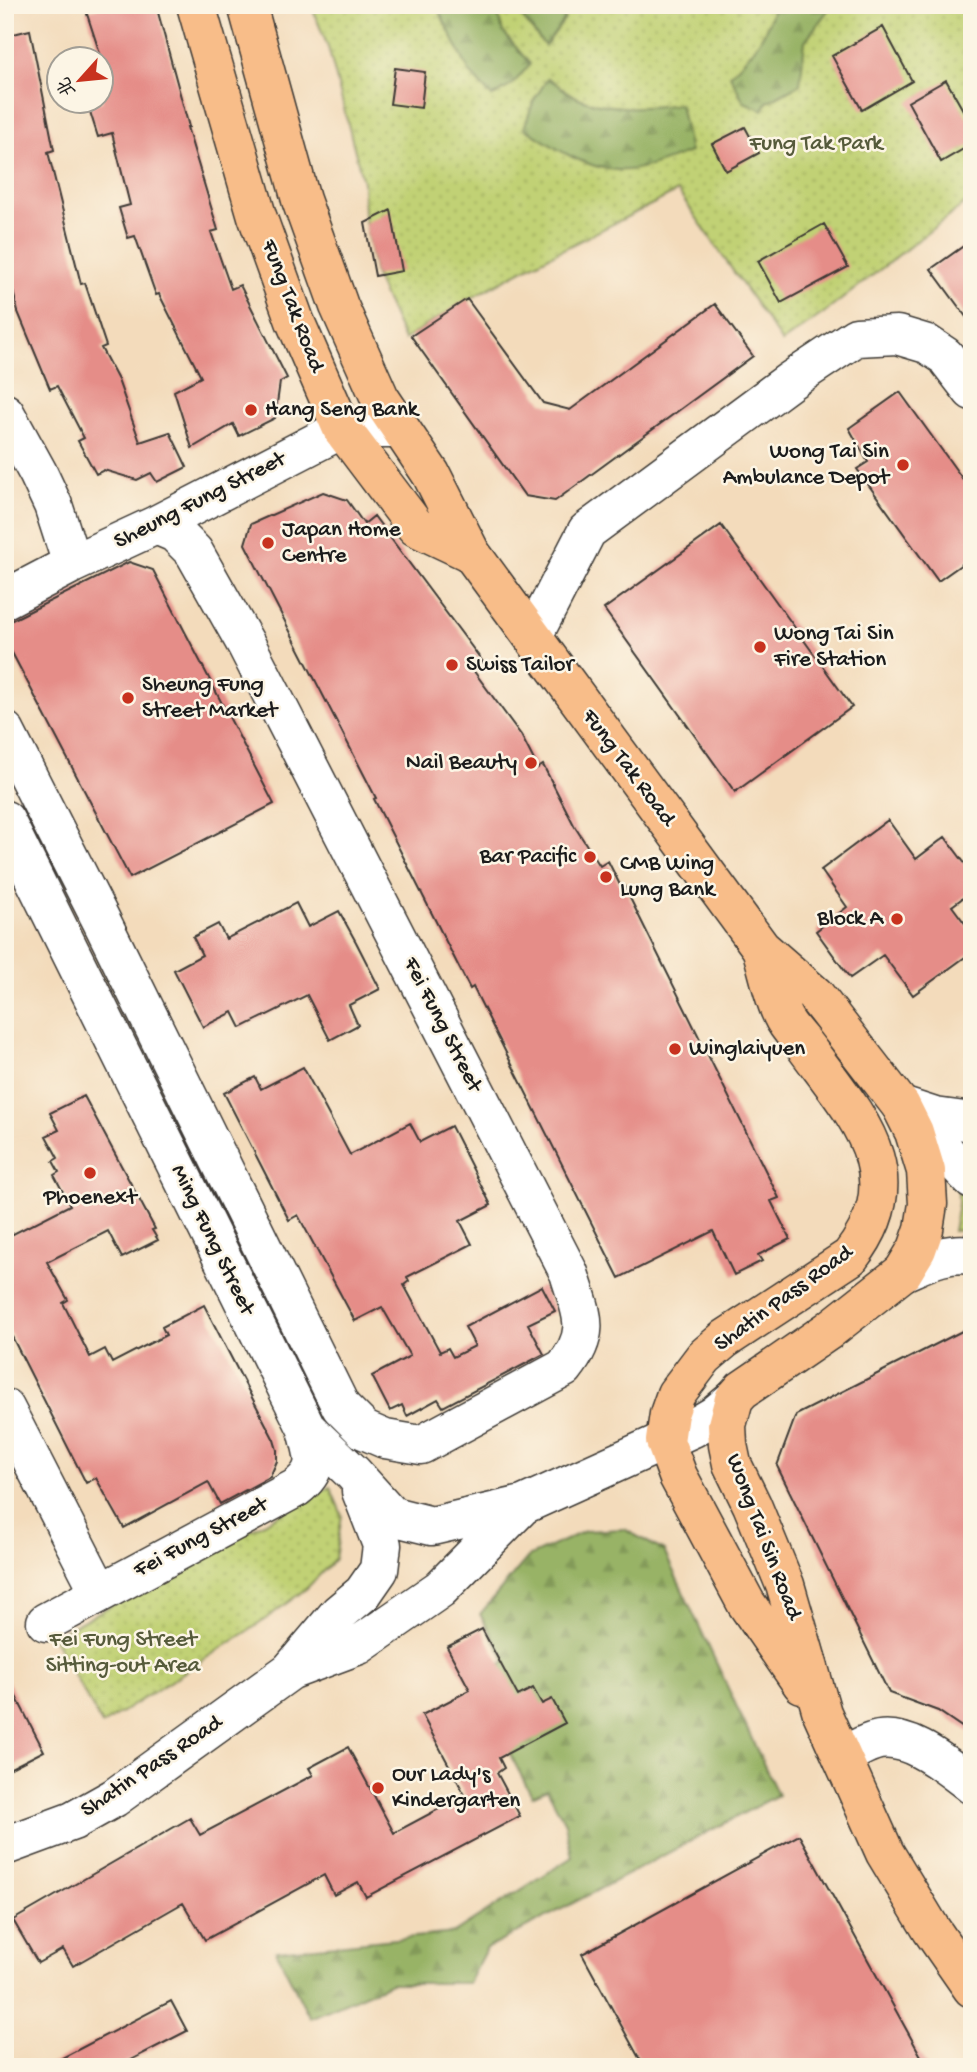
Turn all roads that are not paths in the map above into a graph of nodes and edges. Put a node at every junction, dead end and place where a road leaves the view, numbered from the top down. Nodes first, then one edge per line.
1 (196, 5) edge
2 (247, 5) edge
3 (972, 391) edge
4 (5, 413) edge
5 (342, 429) junction
6 (400, 429) junction
7 (156, 525) junction
8 (471, 553) junction
9 (72, 564) junction
10 (5, 599) edge
11 (533, 636) junction
12 (5, 731) edge
13 (5, 820) edge
14 (761, 948) junction
15 (901, 1106) junction
16 (853, 1111) joint
17 (972, 1122) edge
18 (972, 1180) edge
19 (972, 1255) edge
20 (903, 1272) junction
21 (734, 1399) junction
22 (5, 1408) edge
23 (307, 1429) junction
24 (384, 1440) joint
25 (665, 1441) junction
26 (353, 1473) junction
27 (523, 1505) junction
28 (100, 1593) junction
29 (46, 1622) dead end
30 (290, 1671) junction
31 (822, 1713) junction
32 (842, 1756) junction
33 (972, 1785) edge
34 (5, 1846) edge
35 (972, 1989) edge

1 - 5 main road, Fung Tak Road
2 - 6 main road, Fung Tak Road
3 - 11 street
4 - 9 street
5 - 6 street, Sheung Fung Street
5 - 7 street, Sheung Fung Street
5 - 8 main road, Fung Tak Road
6 - 8 main road, Fung Tak Road
7 - 9 street, Sheung Fung Street
7 - 24 street, Fei Fung Street
8 - 11 main road, Fung Tak Road
9 - 10 street, Sheung Fung Street
11 - 14 main road, Fung Tak Road
12 - 24 street, Ming Fung Street
13 - 23 street, Ming Fung Street
14 - 15 main road, Fung Tak Road
14 - 16 main road, Fung Tak Road
15 - 17 street
15 - 18 street
15 - 20 main road, Shatin Pass Road
16 - 25 main road, Shatin Pass Road
19 - 20 street, Shatin Pass Road
20 - 21 main road, Shatin Pass Road
21 - 25 street, Shatin Pass Road
21 - 31 main road, Wong Tai Sin Road
22 - 28 street
23 - 26 street, Ming Fung Street
23 - 28 street, Fei Fung Street
25 - 27 street, Shatin Pass Road
25 - 31 main road, Wong Tai Sin Road
26 - 27 street, Ming Fung Street
26 - 30 street, Shatin Pass Road
27 - 30 street, Shatin Pass Road
28 - 29 street, Fei Fung Street
30 - 34 street, Shatin Pass Road
31 - 32 main road, Wong Tai Sin Road
32 - 33 street
32 - 35 main road, Wong Tai Sin Road

